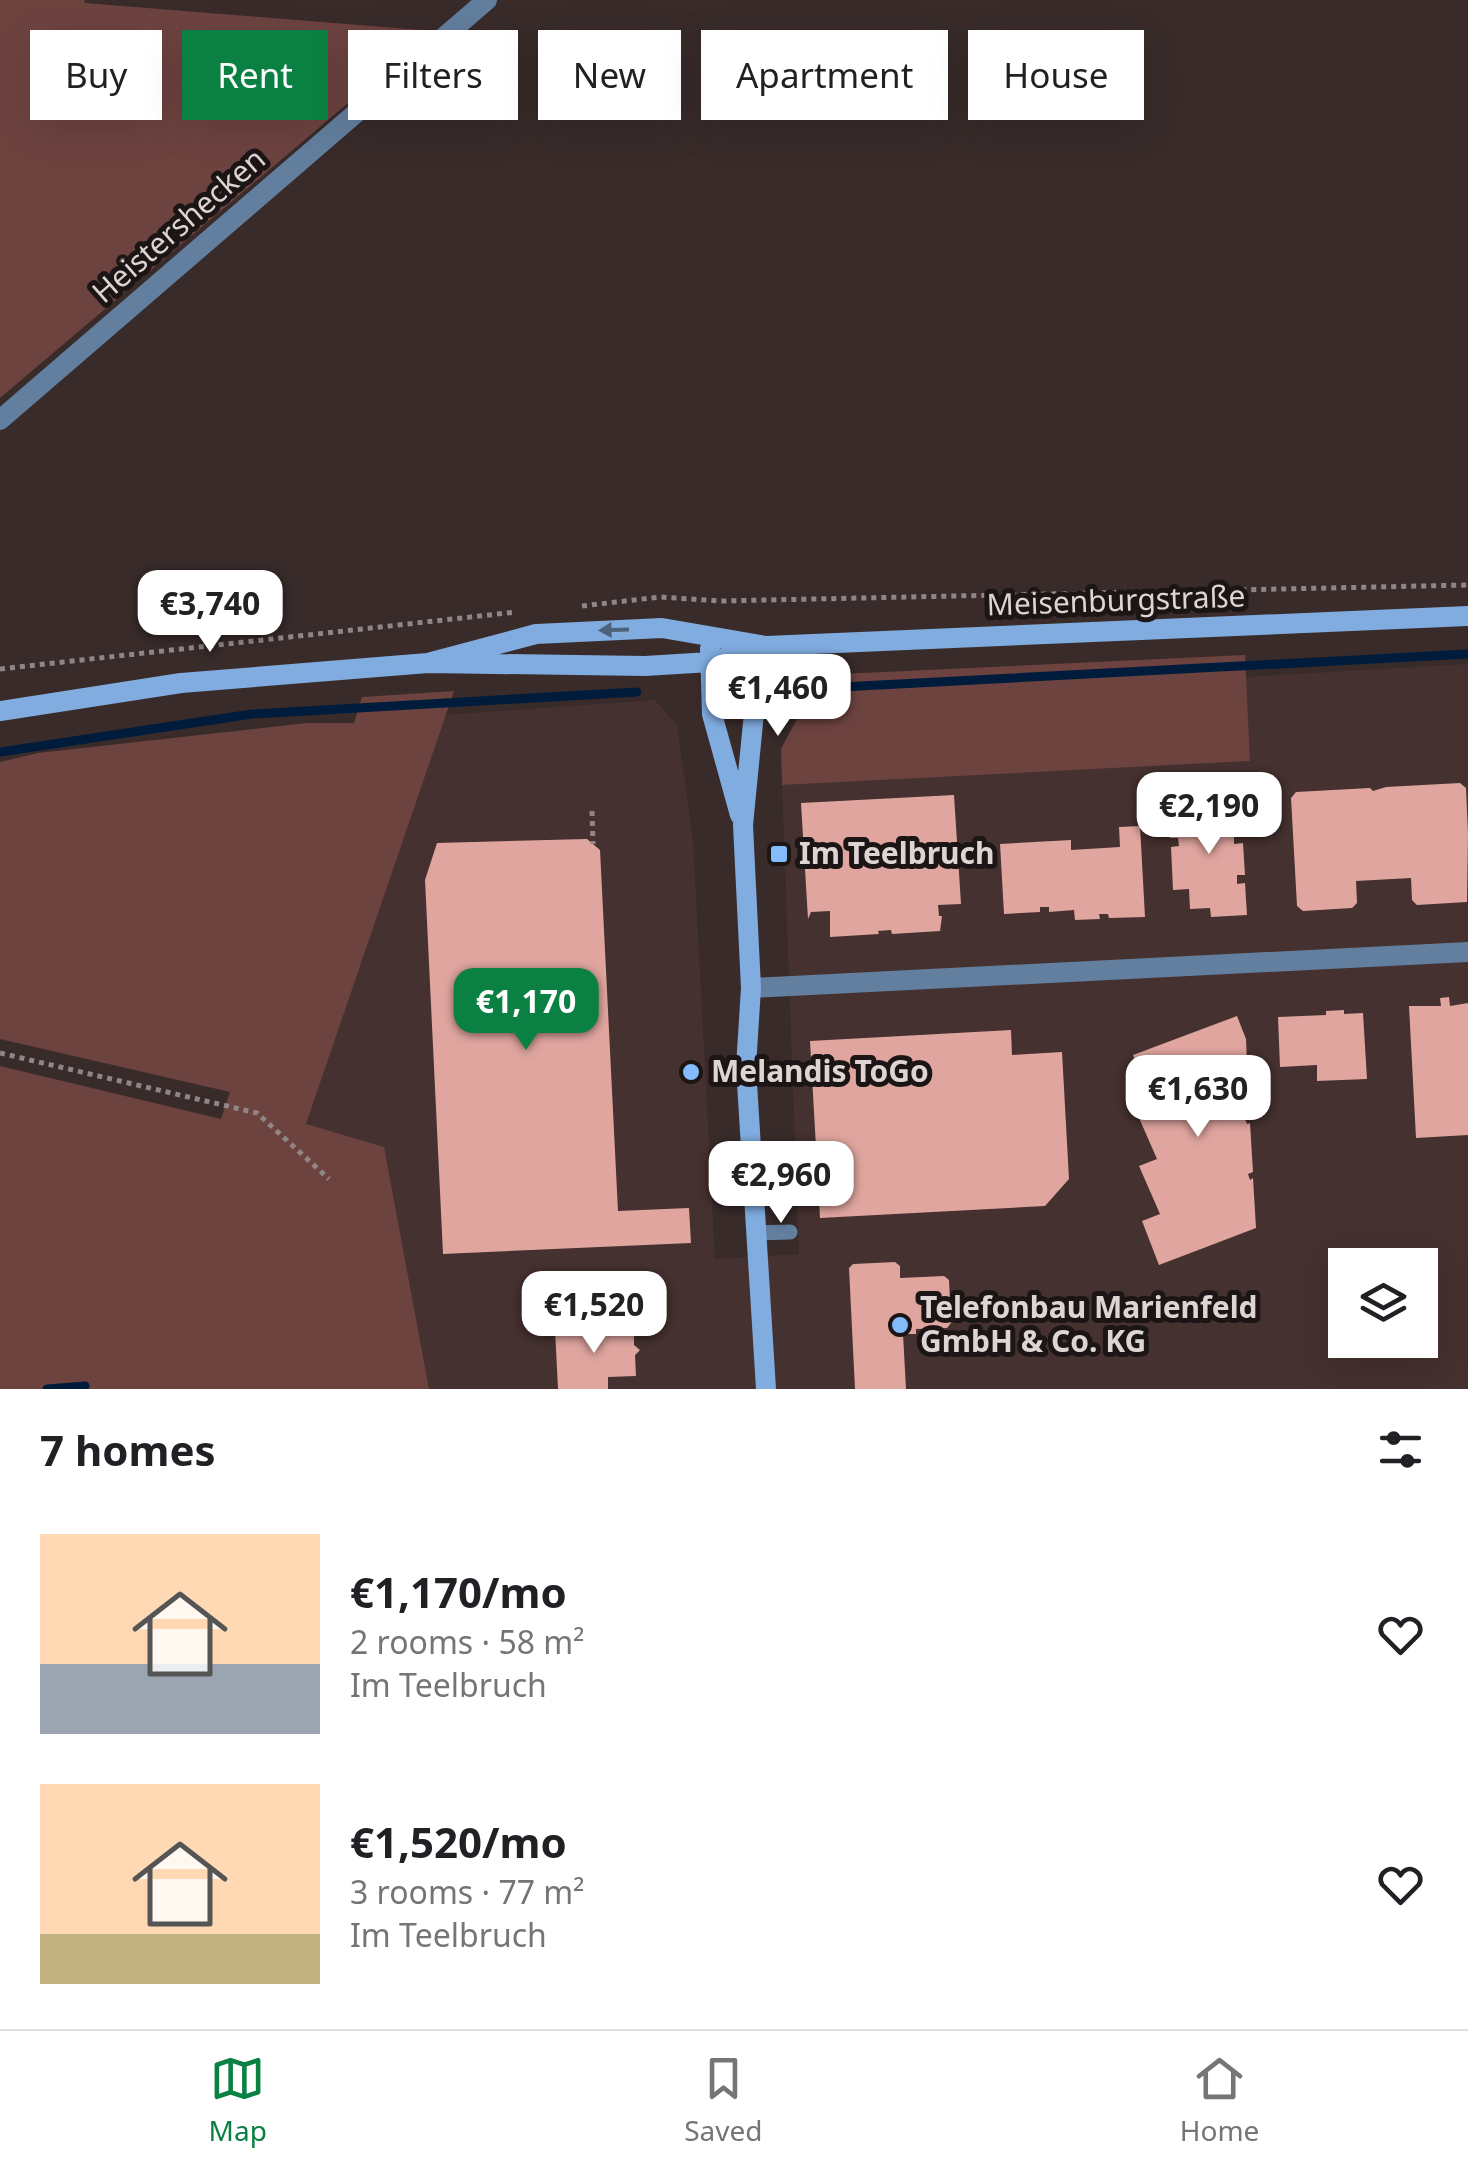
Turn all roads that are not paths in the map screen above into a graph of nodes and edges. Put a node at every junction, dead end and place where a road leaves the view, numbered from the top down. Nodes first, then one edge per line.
1 (487, 0) edge
2 (0, 420) edge
3 (1468, 616) edge
4 (710, 636) junction
5 (766, 646) junction
6 (710, 662) junction
7 (428, 663) junction
8 (0, 711) edge
9 (743, 825) junction
10 (1468, 952) edge
11 (752, 988) junction
12 (790, 1232) dead end
13 (756, 1234) junction
14 (766, 1389) edge

1 - 2 street, Heistershecken
3 - 5 main road, Meisenburgstraße
4 - 5 main road, Meisenburgstraße
4 - 6 main road
4 -> 7 main road, Meisenburgstraße
5 - 6 main road, Meisenburgstraße
5 - 9 main road
6 - 7 main road, Meisenburgstraße
6 - 9 main road
7 - 8 main road, Meisenburgstraße
9 - 11 main road
10 - 11 street
11 - 13 main road
12 - 13 lane
13 - 14 main road

